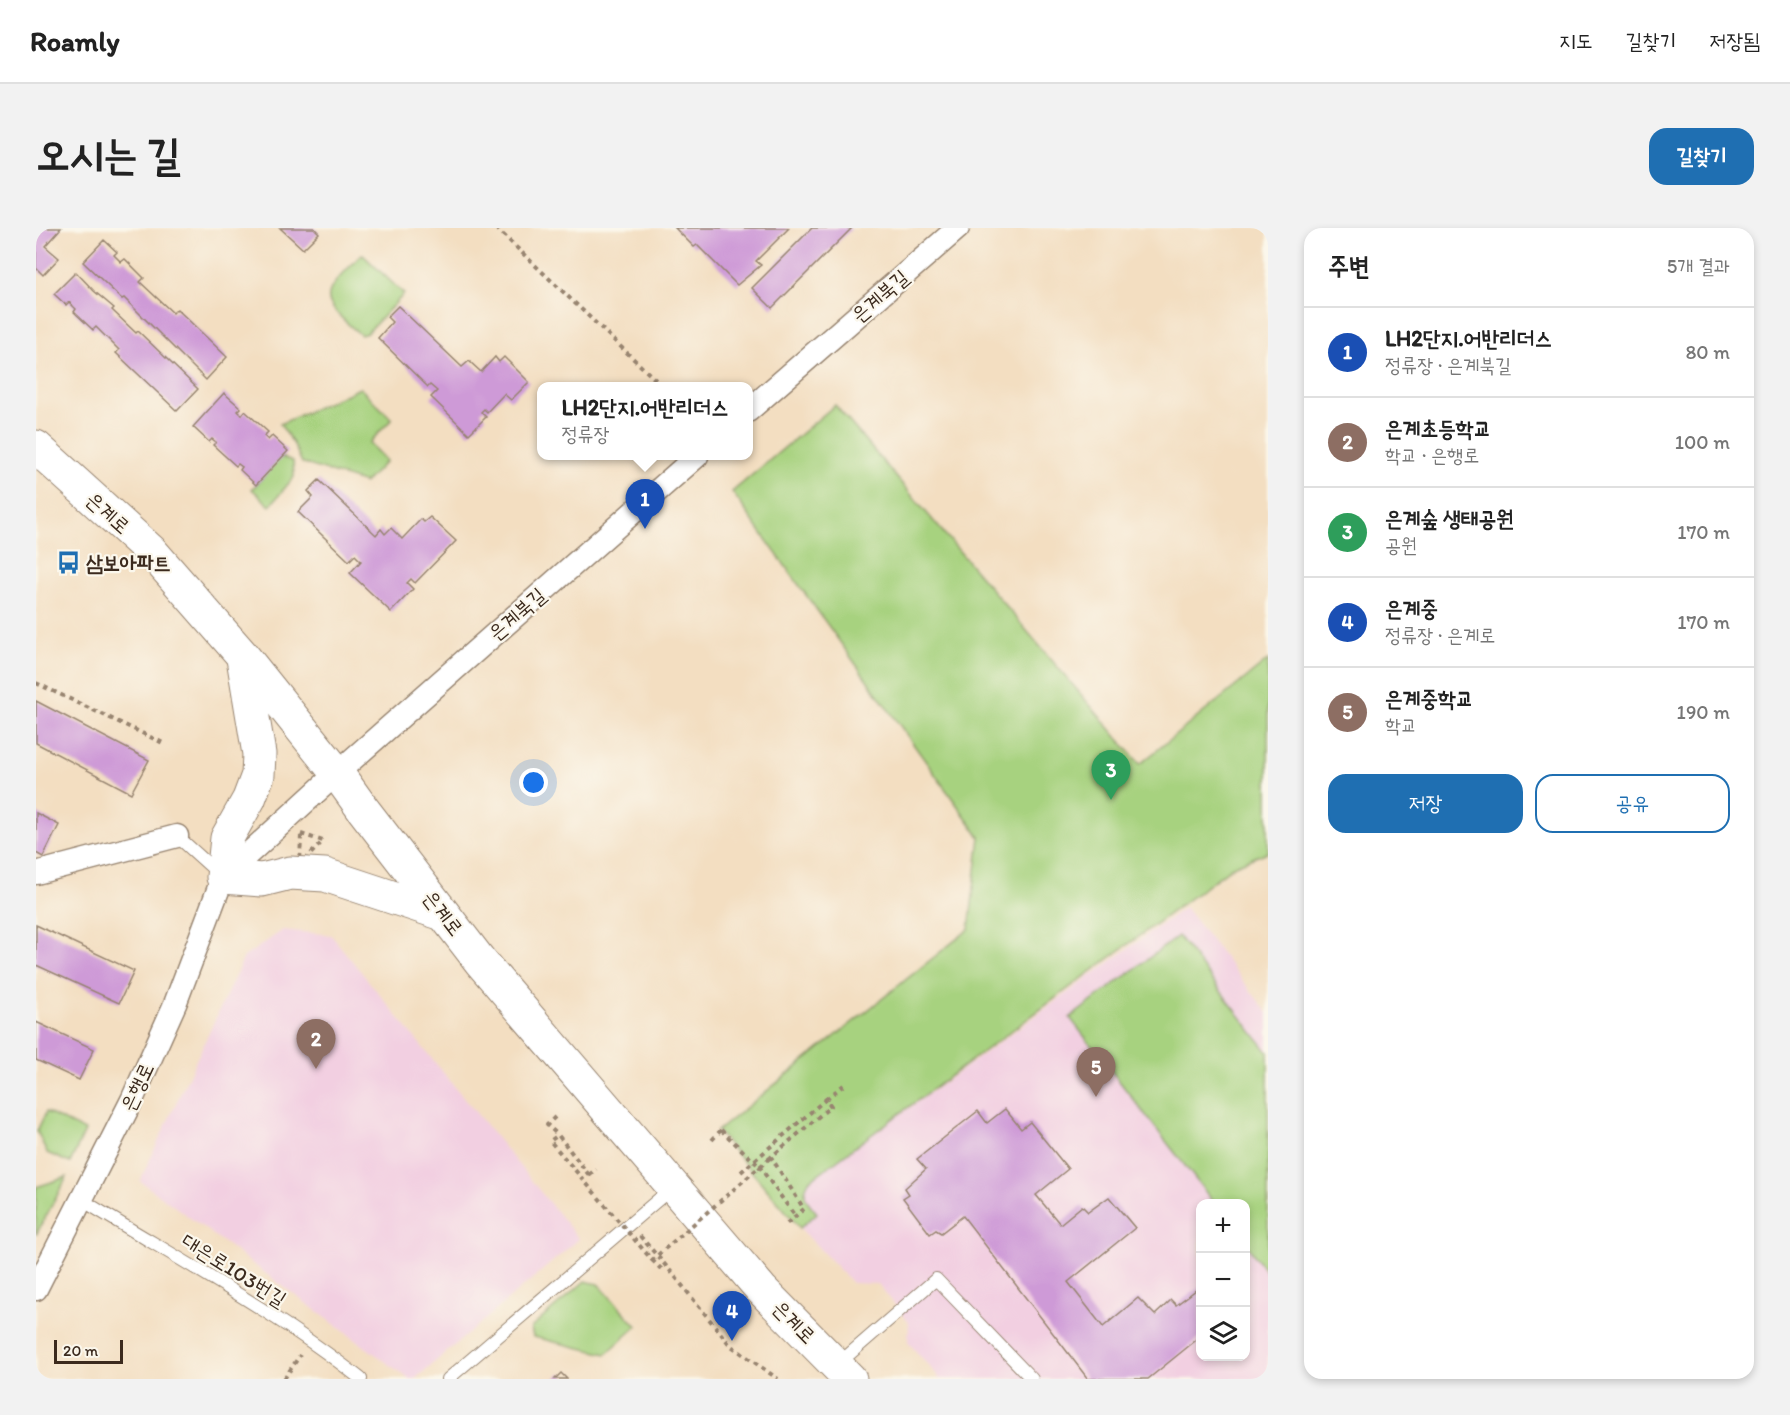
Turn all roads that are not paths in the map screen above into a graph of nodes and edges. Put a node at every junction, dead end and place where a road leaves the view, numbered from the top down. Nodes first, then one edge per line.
1 (958, 228) edge
2 (753, 407) edge
3 (36, 447) edge
4 (693, 460) edge
5 (243, 656) junction
6 (337, 773) junction
7 (177, 836) joint
8 (36, 873) edge
9 (223, 877) junction
10 (443, 914) junction
11 (673, 1187) junction
12 (82, 1200) junction
13 (36, 1289) edge
14 (844, 1372) edge
15 (361, 1379) edge
16 (448, 1379) edge
17 (1032, 1379) edge

1 - 2 street, 은계북길
3 - 5 street, 은계로
4 - 6 street, 은계북길
5 - 6 street, 은계로
5 - 9 street
6 - 9 street, 은계북길
6 - 10 street, 은계로
7 - 8 street
7 - 9 lane
9 - 10 street
9 - 12 street, 은행로
10 - 11 street, 은계로
11 - 14 street, 은계로
11 - 16 lane
12 - 13 street, 은행로
12 - 15 lane, 대은로103번길
14 - 17 lane

